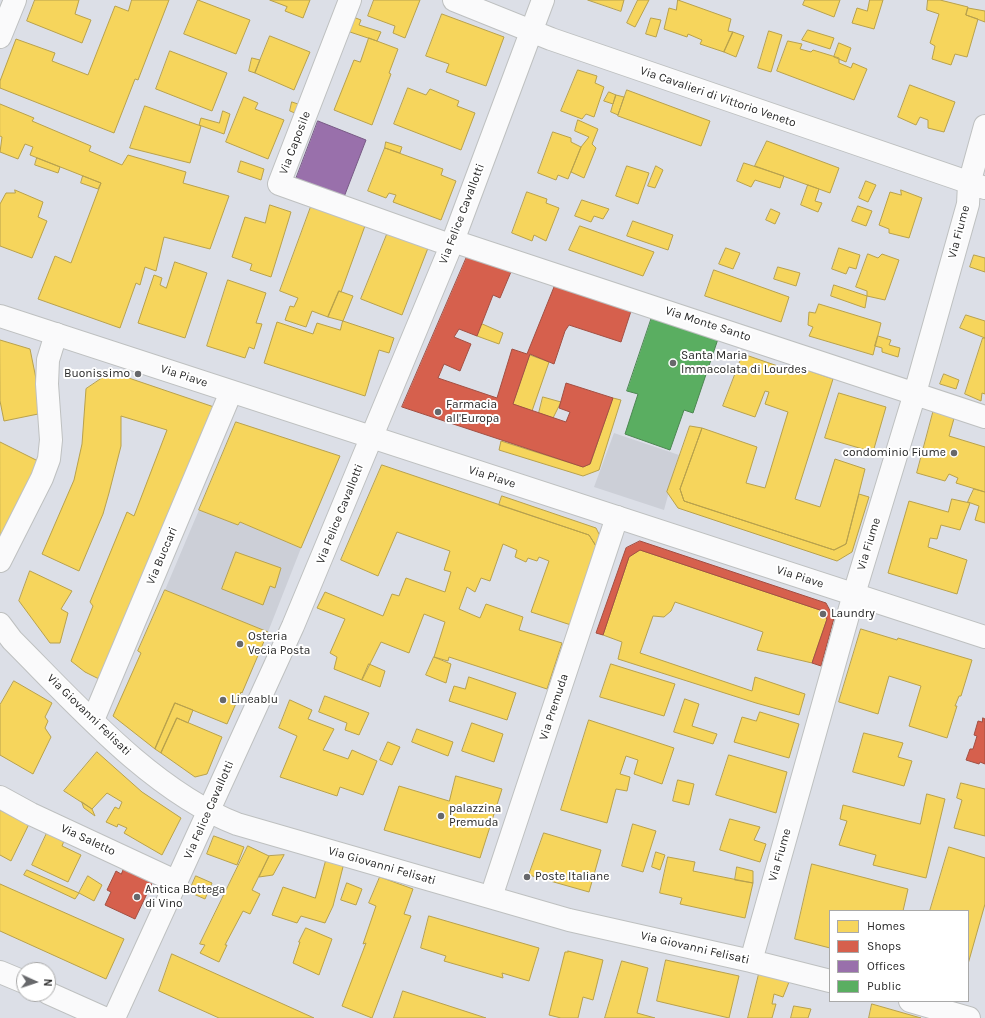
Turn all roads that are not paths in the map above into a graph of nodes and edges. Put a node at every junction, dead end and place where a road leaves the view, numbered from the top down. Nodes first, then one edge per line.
1 (15, 0) edge
2 (350, 0) edge
3 (454, 0) edge
4 (543, 0) edge
5 (531, 31) junction
6 (0, 37) edge
7 (985, 126) edge
8 (977, 186) edge
9 (451, 243) junction
10 (0, 316) edge
11 (56, 334) junction
12 (231, 392) junction
13 (915, 393) junction
14 (985, 417) edge
15 (371, 438) junction
16 (617, 517) junction
17 (0, 561) edge
18 (854, 594) junction
19 (4, 637) edge
20 (985, 637) edge
21 (93, 720) junction
22 (0, 797) edge
23 (209, 812) junction
24 (177, 882) junction
25 (491, 897) junction
26 (750, 961) junction
27 (0, 972) edge
28 (16, 979) edge
29 (829, 981) edge
30 (56, 997) edge
31 (913, 1002) edge
32 (943, 1014) edge
33 (104, 1018) edge
34 (114, 1018) edge
35 (969, 1018) edge

1 - 6 street
2 - 9 street, Via Caposile
3 - 5 street, Via Cavalieri di Vittorio Veneto
4 - 5 street, Via Felice Cavallotti
5 - 8 street, Via Cavalieri di Vittorio Veneto
5 - 9 street, Via Felice Cavallotti
7 - 8 street, Via Fiume
8 - 13 street, Via Fiume
9 - 13 street, Via Monte Santo
9 - 15 street, Via Felice Cavallotti
10 - 11 street, Via Piave
11 - 12 street, Via Piave
11 - 17 street
12 - 15 street, Via Piave
12 - 21 street, Via Buccari
13 - 14 street, Via Monte Santo
13 - 18 street, Via Fiume
15 - 16 street, Via Piave
15 - 23 street, Via Felice Cavallotti
16 - 18 street, Via Piave
16 - 25 street, Via Premuda
18 - 20 street, Via Piave
18 - 26 street, Via Fiume
19 - 21 street, Via Giovanni Felisati
21 - 23 street, Via Giovanni Felisati
22 - 24 street, Via Saletto
23 - 24 street, Via Felice Cavallotti
23 - 25 street, Via Giovanni Felisati
24 - 34 street, Via Felice Cavallotti
25 - 26 street, Via Giovanni Felisati
26 - 29 street, Via Giovanni Felisati
27 - 28 street
30 - 33 street
31 - 32 street
32 - 35 street

